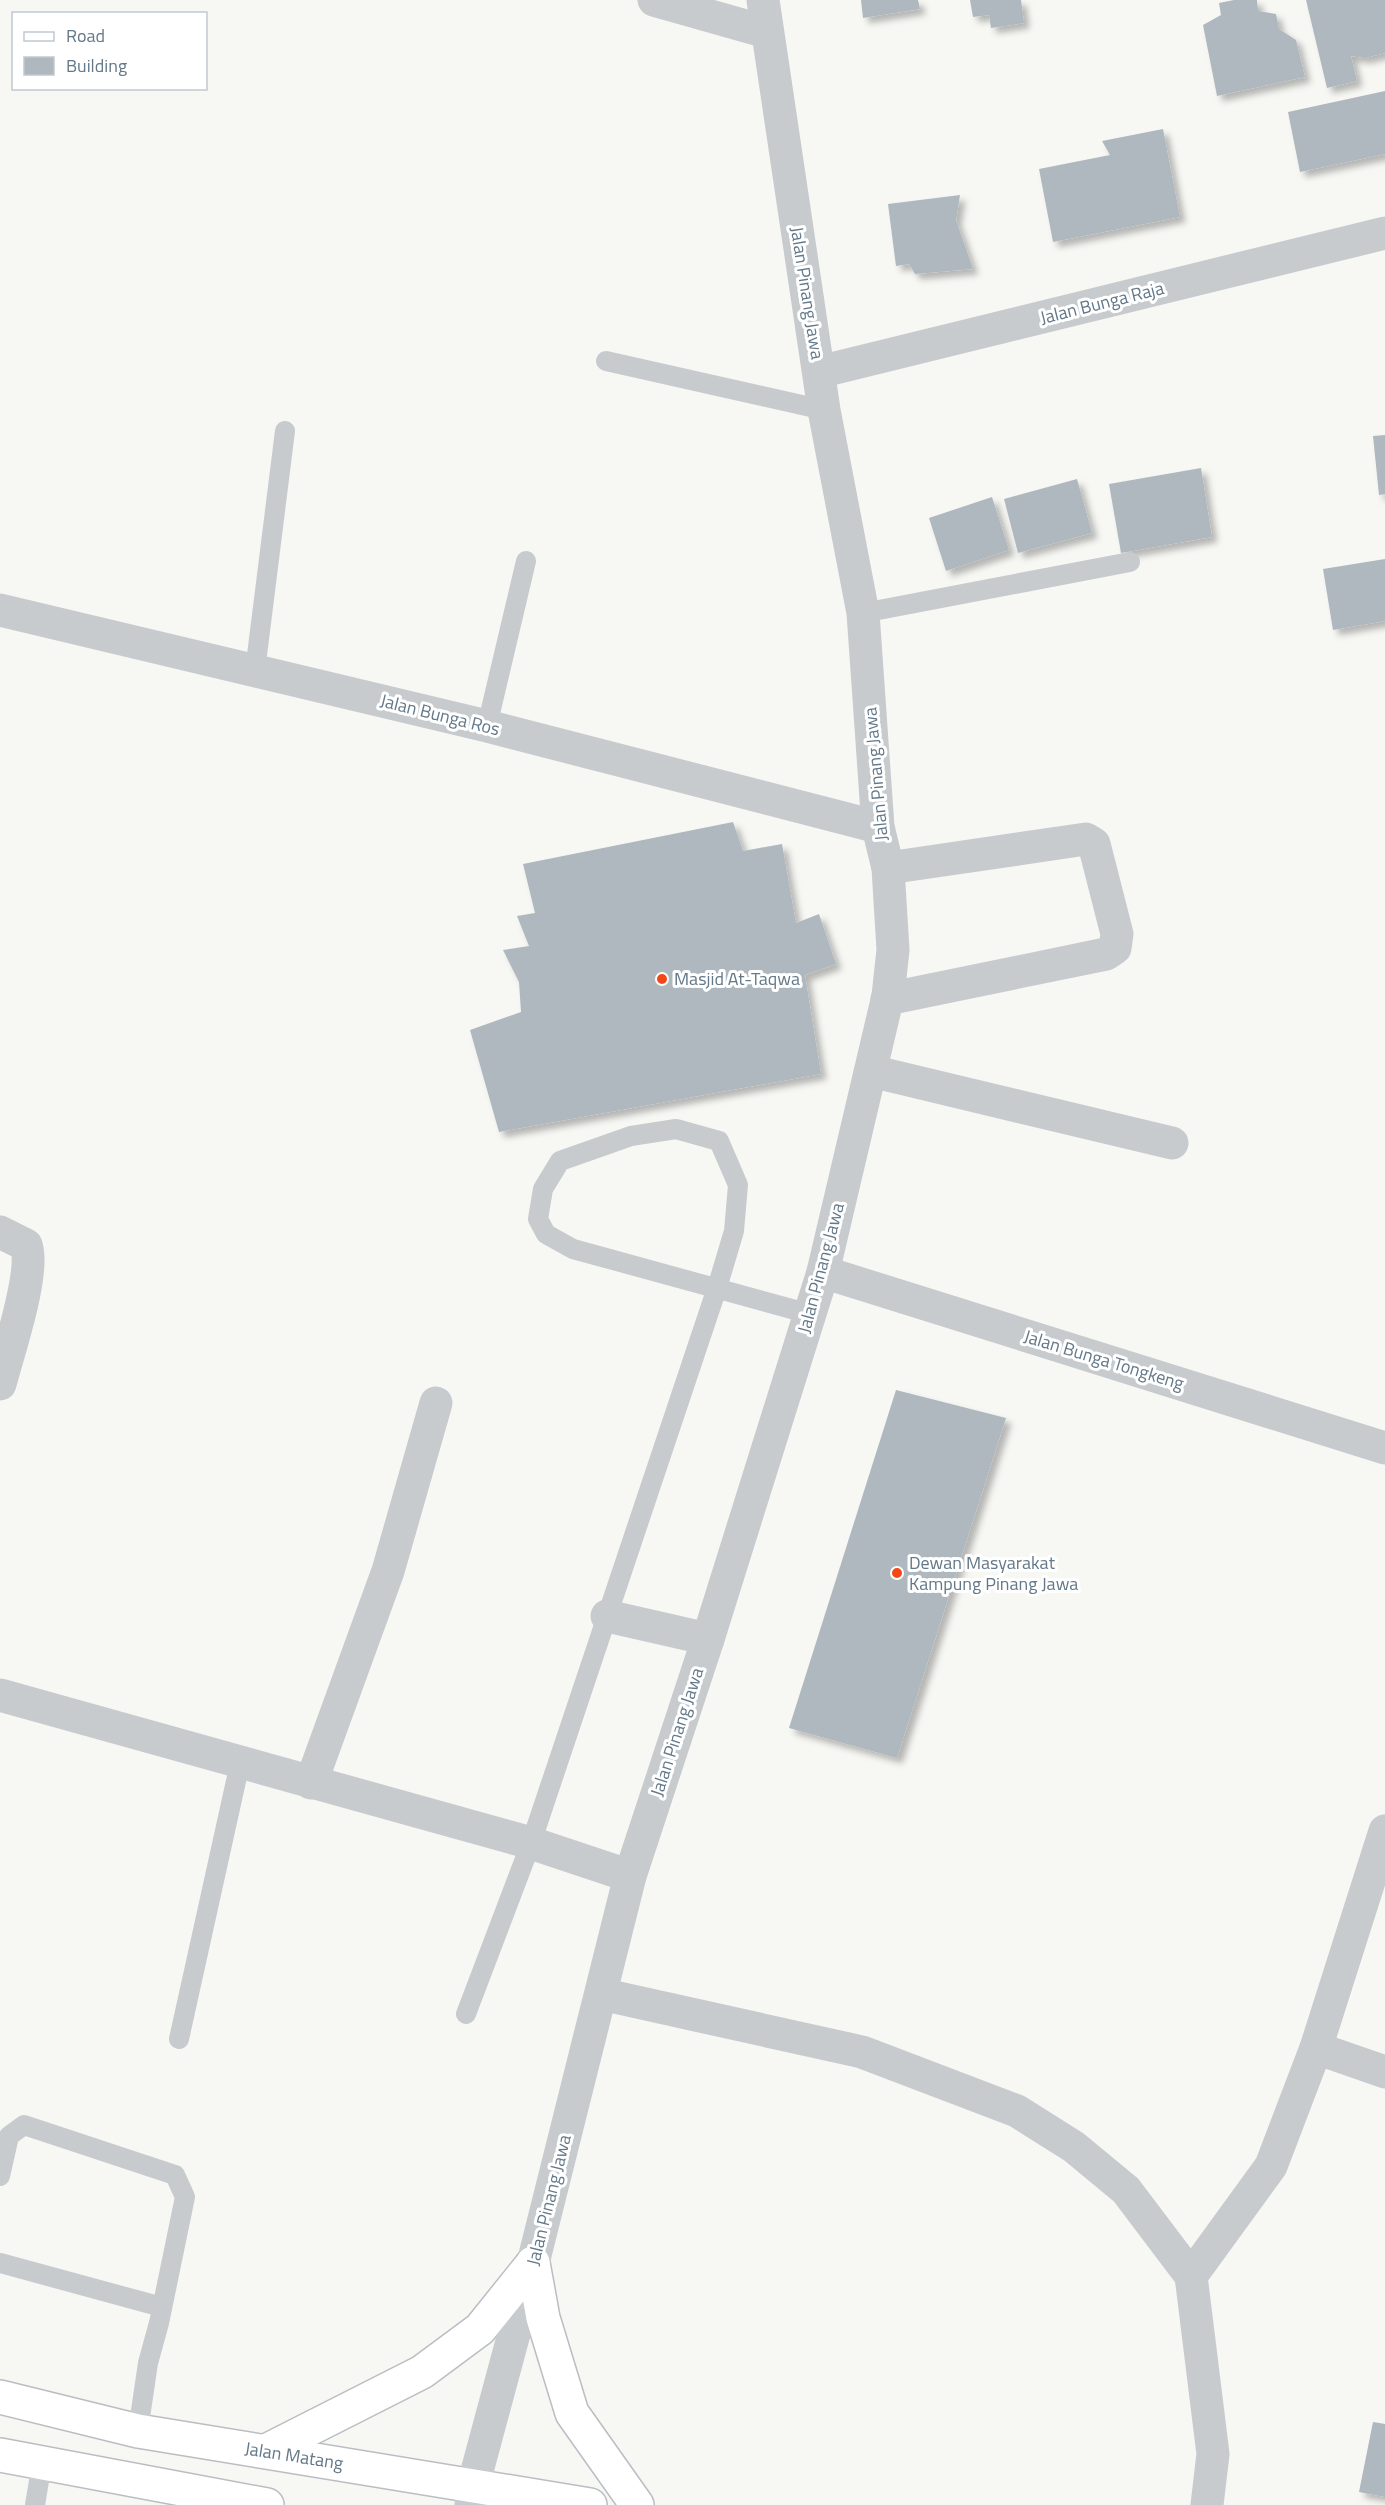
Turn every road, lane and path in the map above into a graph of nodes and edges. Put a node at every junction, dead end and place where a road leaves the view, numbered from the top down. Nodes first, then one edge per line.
1 (654, 0) edge
2 (763, 0) edge
3 (767, 32) junction
4 (1385, 233) edge
5 (606, 362) dead end
6 (819, 372) junction
7 (824, 410) junction
8 (285, 431) dead end
9 (526, 561) dead end
10 (1130, 562) dead end
11 (0, 610) edge
12 (863, 613) junction
13 (255, 671) junction
14 (487, 726) junction
15 (878, 827) junction
16 (888, 868) junction
17 (887, 999) junction
18 (871, 1071) junction
19 (1172, 1143) dead end
20 (0, 1232) edge
21 (823, 1272) junction
22 (717, 1288) junction
23 (810, 1314) junction
24 (0, 1384) edge
25 (436, 1402) dead end
26 (1385, 1448) edge
27 (607, 1616) junction
28 (708, 1639) junction
29 (0, 1695) edge
30 (240, 1763) junction
31 (311, 1783) junction
32 (1385, 1831) edge
33 (531, 1843) junction
34 (630, 1876) junction
35 (601, 1994) junction
36 (466, 2014) dead end
37 (179, 2039) dead end
38 (1316, 2048) junction
39 (1385, 2072) edge
40 (0, 2176) edge
41 (533, 2262) junction
42 (0, 2263) edge
43 (1191, 2276) junction
44 (162, 2307) junction
45 (0, 2397) edge
46 (138, 2431) junction
47 (266, 2451) junction
48 (0, 2455) edge
49 (42, 2463) junction
50 (173, 2496) edge
51 (472, 2496) edge
52 (35, 2505) edge
53 (267, 2505) edge
54 (590, 2505) edge
55 (637, 2505) edge
56 (1207, 2505) edge

1 - 3 street
2 - 3 street, Jalan Pinang Jawa
3 - 6 street, Jalan Pinang Jawa
4 - 6 street, Jalan Bunga Raja
5 - 7 lane
6 - 7 street, Jalan Pinang Jawa
7 - 12 street, Jalan Pinang Jawa
8 - 13 lane
9 - 14 lane
10 - 12 lane
11 - 13 street, Jalan Bunga Ros
12 - 15 street, Jalan Pinang Jawa
13 - 14 street, Jalan Bunga Ros
14 - 15 street, Jalan Bunga Ros
15 - 16 street, Jalan Pinang Jawa
16 - 17 street, Jalan Pinang Jawa
16 - 17 street
17 - 18 street, Jalan Pinang Jawa
18 - 19 street
18 - 21 street, Jalan Pinang Jawa
20 - 24 street
21 - 23 street, Jalan Pinang Jawa
21 - 26 street, Jalan Bunga Tongkeng
22 - 22 lane
22 - 23 lane
22 - 27 lane
23 - 28 street, Jalan Pinang Jawa
25 - 31 street
27 - 28 street
27 - 33 lane
28 - 34 street, Jalan Pinang Jawa
29 - 30 street
30 - 31 street
30 - 37 lane
31 - 33 street
32 - 38 street
33 - 34 street
33 - 36 lane
34 - 35 street, Jalan Pinang Jawa
35 - 41 street, Jalan Pinang Jawa
35 - 43 street
38 - 39 street
38 - 43 street
40 - 44 lane
41 - 47 main road
41 - 51 street, Jalan Pinang Jawa
41 - 55 main road
42 - 44 lane
43 - 56 street
44 - 46 lane
45 - 46 main road, Jalan Matang
46 - 47 main road, Jalan Matang
47 - 51 main road, Jalan Matang
48 - 49 main road
49 - 50 main road
49 - 52 lane
50 - 53 main road
51 - 54 main road, Jalan Matang

